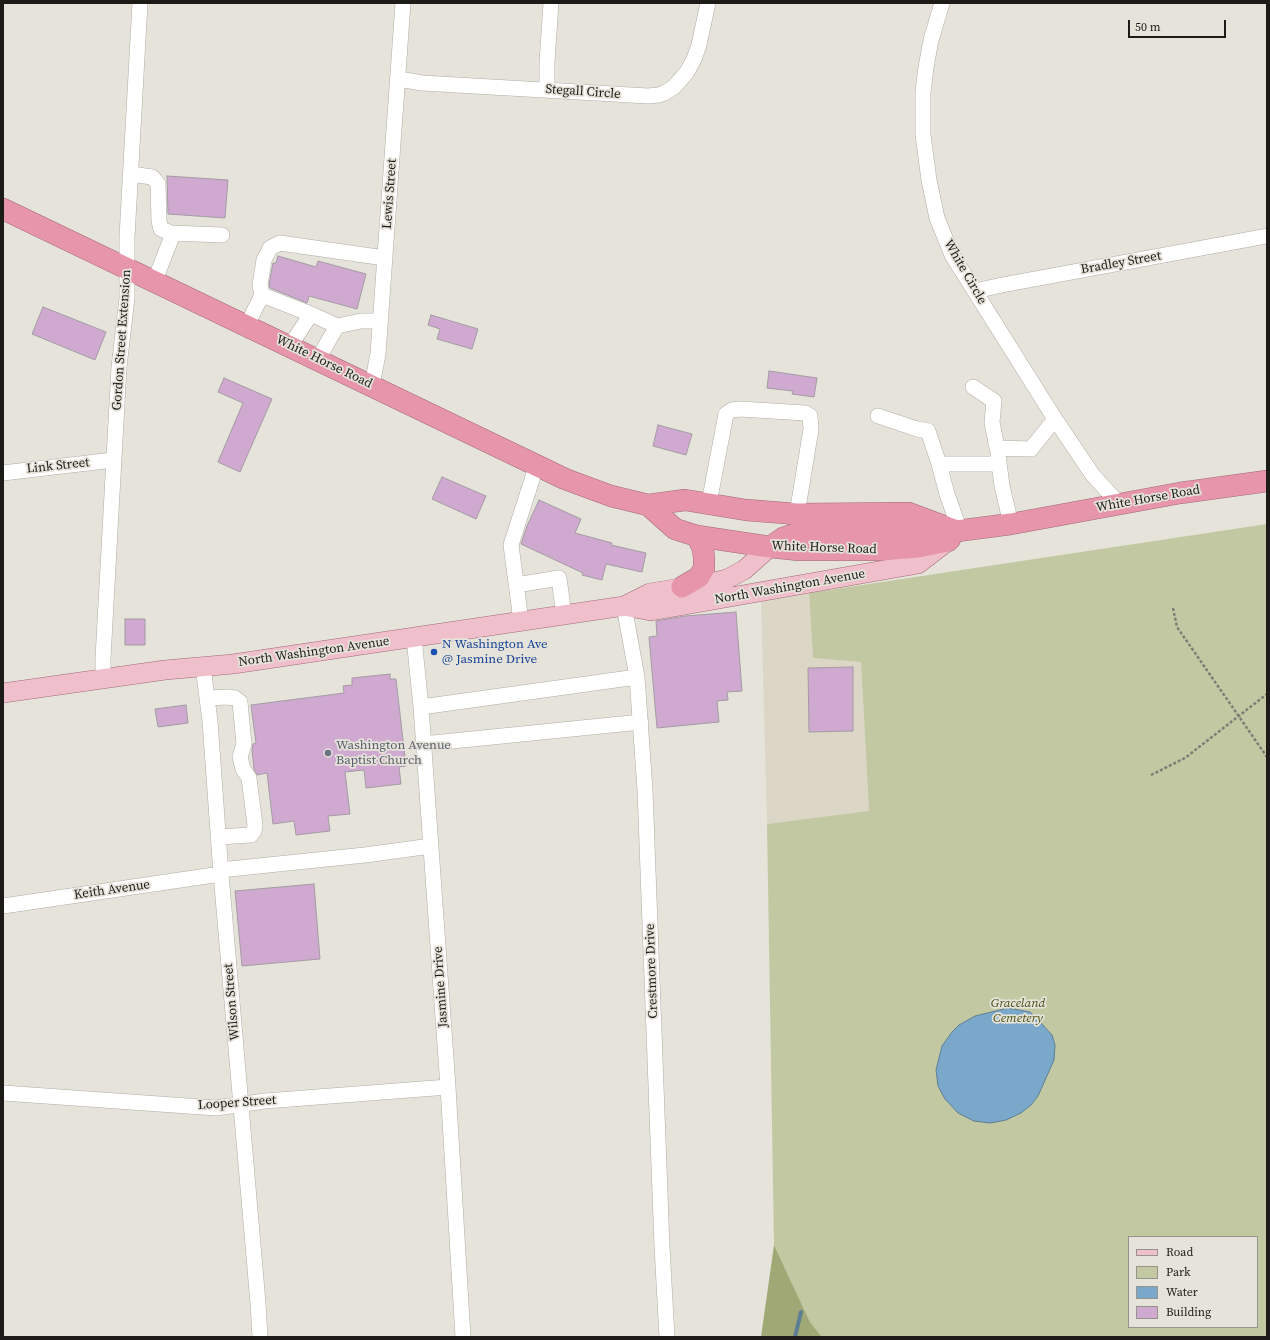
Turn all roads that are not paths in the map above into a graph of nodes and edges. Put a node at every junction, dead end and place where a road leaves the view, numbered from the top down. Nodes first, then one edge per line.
1 (140, 3) edge
2 (403, 3) edge
3 (551, 3) edge
4 (708, 3) edge
5 (942, 3) edge
6 (399, 79) junction
7 (546, 90) junction
8 (131, 174) junction
9 (3, 208) edge
10 (171, 233) junction
11 (222, 235) dead end
12 (1267, 236) edge
13 (385, 258) junction
14 (127, 268) junction
15 (155, 280) junction
16 (975, 291) junction
17 (262, 296) junction
18 (311, 314) junction
19 (380, 321) junction
20 (247, 325) junction
21 (337, 326) junction
22 (290, 346) junction
23 (318, 359) junction
24 (372, 385) junction
25 (973, 388) dead end
26 (878, 416) dead end
27 (1054, 419) junction
28 (997, 448) junction
29 (113, 460) junction
30 (537, 464) junction
31 (939, 464) junction
32 (999, 464) junction
33 (3, 473) edge
34 (1267, 481) edge
35 (709, 503) junction
36 (1119, 504) junction
37 (648, 506) junction
38 (797, 514) junction
39 (1011, 524) junction
40 (955, 534) junction
41 (697, 536) junction
42 (770, 547) junction
43 (516, 585) junction
44 (682, 587) junction
45 (624, 606) junction
46 (564, 615) junction
47 (521, 621) junction
48 (414, 638) junction
49 (203, 666) junction
50 (636, 677) junction
51 (103, 678) junction
52 (3, 693) edge
53 (207, 698) junction
54 (421, 708) junction
55 (641, 722) junction
56 (423, 744) junction
57 (218, 838) junction
58 (431, 846) junction
59 (220, 872) junction
60 (3, 906) edge
61 (448, 1087) junction
62 (3, 1093) edge
63 (241, 1104) junction
64 (260, 1337) edge
65 (463, 1337) edge
66 (667, 1337) edge

1 - 8 street, Gordon Street Extension
2 - 6 street, Lewis Street
3 - 7 street
4 - 7 street, Stegall Circle
5 - 16 street, White Circle
6 - 7 street, Stegall Circle
6 - 13 street, Lewis Street
8 - 10 street
8 - 14 street, Gordon Street Extension
9 - 14 highway, White Horse Road
10 - 11 street
10 - 15 street
12 - 16 street, Bradley Street
13 - 17 street
13 - 19 street, Lewis Street
14 - 15 highway, White Horse Road
14 - 29 street, Gordon Street Extension
15 - 20 highway, White Horse Road
16 - 27 street, White Circle
17 - 18 street
17 - 20 street
18 - 21 street
18 - 22 street
19 - 21 street
19 - 24 street, Lewis Street
20 - 22 highway, White Horse Road
21 - 23 street
22 - 23 highway, White Horse Road
23 - 24 highway, White Horse Road
24 - 30 highway, White Horse Road
25 - 28 street
26 - 31 street
27 - 28 street
27 - 36 street, White Circle
28 - 32 street
29 - 33 street, Link Street
29 - 51 street, Gordon Street Extension
30 - 37 highway, White Horse Road
30 - 43 street
31 - 32 street
31 - 40 street
32 - 39 street
34 - 36 highway, White Horse Road
35 - 37 highway, White Horse Road
35 - 38 highway, White Horse Road
35 - 38 street
36 - 39 highway, White Horse Road
37 - 41 highway, White Horse Road
38 - 40 highway, White Horse Road
39 - 40 highway, White Horse Road
40 - 42 highway
40 - 45 main road, North Washington Avenue
41 - 42 highway, White Horse Road
41 - 44 highway
42 - 44 main road, North Washington Avenue
43 - 46 street
43 - 47 street
44 - 45 main road, North Washington Avenue
45 - 46 main road, North Washington Avenue
45 - 50 street, Crestmore Drive
46 - 47 main road, North Washington Avenue
47 - 48 main road, North Washington Avenue
48 - 49 main road, North Washington Avenue
48 - 54 street, Jasmine Drive
49 - 51 main road, North Washington Avenue
49 - 53 street, Wilson Street
50 - 54 street
50 - 55 street, Crestmore Drive
51 - 52 main road, North Washington Avenue
53 - 57 street, Wilson Street
53 - 57 street
54 - 56 street, Jasmine Drive
55 - 56 street
55 - 66 street, Crestmore Drive
56 - 58 street, Jasmine Drive
57 - 59 street, Wilson Street
58 - 59 street, Keith Avenue
58 - 61 street, Jasmine Drive
59 - 60 street, Keith Avenue
59 - 63 street, Wilson Street
61 - 63 street, Looper Street
61 - 65 street, Jasmine Drive
62 - 63 street, Looper Street
63 - 64 street, Wilson Street

